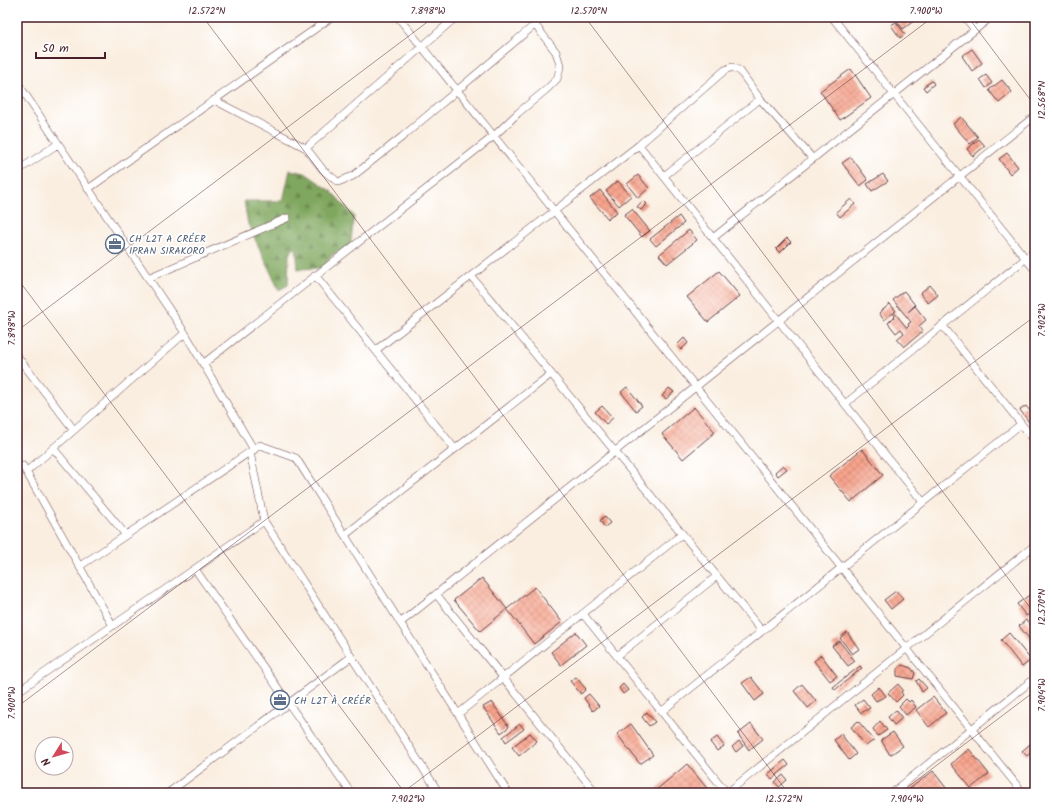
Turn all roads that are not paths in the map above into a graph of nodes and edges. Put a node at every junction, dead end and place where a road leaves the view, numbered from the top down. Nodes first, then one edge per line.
1 (332, 17) edge
2 (398, 17) edge
3 (456, 17) edge
4 (529, 17) edge
5 (544, 17) edge
6 (832, 17) edge
7 (965, 17) edge
8 (991, 17) edge
9 (535, 24) junction
10 (975, 30) junction
11 (422, 47) junction
12 (17, 82) edge
13 (457, 90) junction
14 (894, 94) junction
15 (760, 99) junction
16 (214, 100) junction
17 (1035, 116) edge
18 (494, 136) junction
19 (58, 144) junction
20 (639, 145) junction
21 (306, 148) junction
22 (813, 159) junction
23 (17, 171) edge
24 (664, 176) junction
25 (959, 176) junction
26 (88, 189) junction
27 (554, 211) junction
28 (287, 218) dead end
29 (713, 238) junction
30 (1035, 251) edge
31 (1026, 258) junction
32 (1035, 270) edge
33 (316, 275) junction
34 (471, 276) junction
35 (148, 278) junction
36 (778, 320) junction
37 (942, 325) junction
38 (185, 333) junction
39 (376, 350) junction
40 (17, 358) edge
41 (203, 364) junction
42 (551, 374) junction
43 (696, 387) junction
44 (845, 404) junction
45 (1021, 424) junction
46 (74, 430) junction
47 (1035, 442) edge
48 (53, 448) junction
49 (455, 449) junction
50 (252, 451) junction
51 (615, 451) junction
52 (17, 470) edge
53 (26, 472) junction
54 (923, 502) junction
55 (264, 521) junction
56 (682, 534) junction
57 (126, 535) junction
58 (345, 535) junction
59 (1035, 545) edge
60 (80, 566) junction
61 (841, 568) junction
62 (195, 569) junction
63 (717, 576) junction
64 (436, 594) junction
65 (583, 614) junction
66 (400, 623) junction
67 (113, 626) junction
68 (762, 631) junction
69 (906, 648) junction
70 (617, 656) junction
71 (351, 657) junction
72 (504, 678) junction
73 (1035, 678) edge
74 (17, 692) edge
75 (289, 703) junction
76 (661, 712) junction
77 (458, 714) junction
78 (972, 729) junction
79 (176, 790) edge
80 (168, 793) edge
81 (351, 793) edge
82 (439, 793) edge
83 (508, 793) edge
84 (596, 793) edge
85 (892, 793) edge
86 (1023, 793) edge

1 - 16 street
2 - 11 street
3 - 11 street
4 - 9 street
5 - 9 street
6 - 14 street
7 - 10 street
8 - 10 street
9 - 13 street
9 - 18 street
10 - 14 street
11 - 13 street
11 - 21 street
12 - 19 street
13 - 18 street
13 - 21 street
14 - 22 street
14 - 25 street
15 - 20 street
15 - 22 street
15 - 24 street
16 - 21 street
16 - 26 street
17 - 25 street
18 - 27 street
18 - 33 street
19 - 23 street
19 - 26 street
20 - 24 street
20 - 27 street
22 - 29 street
24 - 29 street
25 - 31 street
25 - 36 street
26 - 35 street
27 - 34 street
27 - 43 street
28 - 35 street
29 - 36 street
30 - 31 street
31 - 32 street
31 - 37 street
33 - 39 street
33 - 41 street
34 - 39 street
34 - 42 street
35 - 38 street
36 - 43 street
36 - 44 street
37 - 44 street
37 - 45 street
38 - 41 street
38 - 46 street
39 - 49 street
40 - 46 street
41 - 50 street
42 - 49 street
42 - 51 street
43 - 51 street
43 - 61 street
44 - 54 street
45 - 47 street
45 - 54 street
46 - 48 street
48 - 53 street
48 - 57 street
49 - 58 street
50 - 55 street
50 - 57 street
50 - 58 street
51 - 56 street
51 - 64 street
52 - 53 street
53 - 60 street
54 - 61 street
55 - 62 street
55 - 71 street
56 - 63 street
56 - 65 street
57 - 60 street
58 - 66 street
59 - 69 street
60 - 67 street
61 - 68 street
61 - 69 street
62 - 67 street
62 - 75 street
63 - 68 street
63 - 70 street
64 - 66 street
64 - 72 street
65 - 70 street
65 - 72 street
66 - 77 street
67 - 74 street
68 - 76 street
69 - 76 street
69 - 78 street
70 - 76 street
71 - 75 street
71 - 82 street
72 - 77 street
72 - 84 street
73 - 78 street
75 - 79 street
75 - 81 street
77 - 83 street
78 - 85 street
78 - 86 street
79 - 80 street

